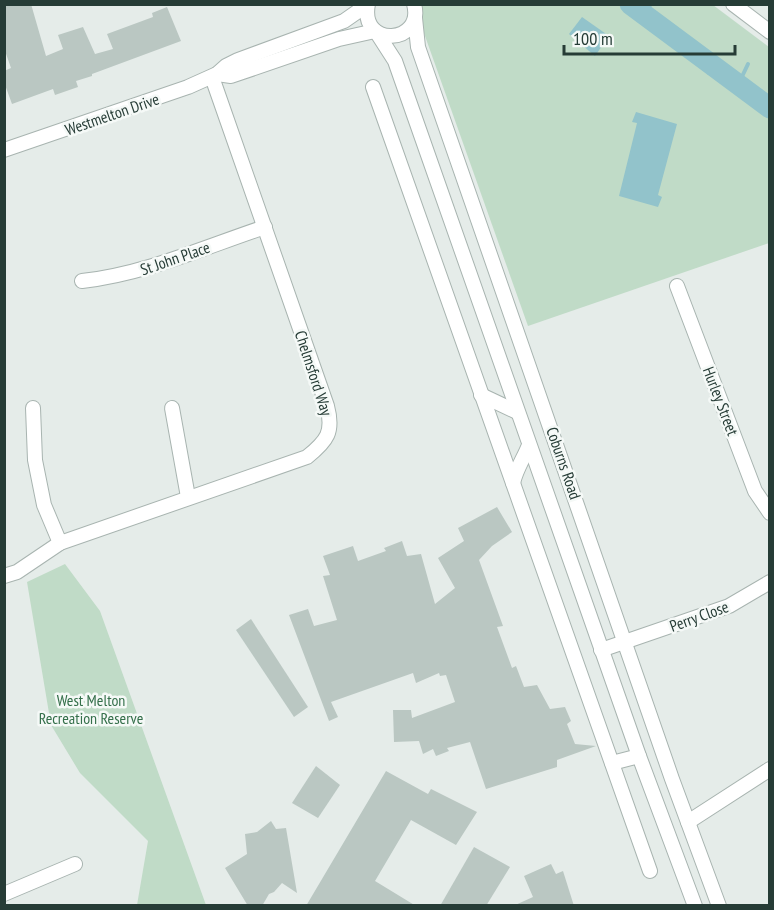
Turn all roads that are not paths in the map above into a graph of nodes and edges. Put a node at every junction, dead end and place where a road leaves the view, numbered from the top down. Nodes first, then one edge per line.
1 (733, 4) edge
2 (368, 5) edge
3 (414, 11) edge
4 (376, 32) junction
5 (770, 32) edge
6 (215, 75) junction
7 (373, 87) dead end
8 (4, 150) edge
9 (265, 227) junction
10 (82, 281) dead end
11 (677, 286) dead end
12 (506, 296) junction
13 (480, 306) junction
14 (482, 395) junction
15 (33, 408) dead end
16 (172, 408) dead end
17 (517, 412) junction
18 (529, 445) junction
19 (513, 483) junction
20 (188, 497) junction
21 (770, 513) edge
22 (60, 543) junction
23 (4, 576) edge
24 (770, 582) edge
25 (626, 642) junction
26 (601, 650) junction
27 (639, 756) junction
28 (612, 763) junction
29 (770, 769) edge
30 (688, 822) junction
31 (75, 864) dead end
32 (650, 871) dead end
33 (4, 894) edge
34 (695, 906) edge
35 (718, 906) edge

1 - 5 street
2 - 4 street, Coburns Road
2 - 6 street, Westmelton Drive
3 - 4 street, Westmelton Drive
3 - 12 street, Coburns Road
4 - 6 street, Westmelton Drive
4 - 13 street, Coburns Road
6 - 8 street, Westmelton Drive
6 - 9 street, Chelmsford Way
7 - 14 street
9 - 10 street, St John Place
9 - 20 street, Chelmsford Way
11 - 21 street, Hurley Street
12 - 13 street
12 - 25 street, Coburns Road
13 - 17 street, Coburns Road
14 - 17 street
14 - 19 street
15 - 22 street
16 - 20 street
17 - 18 street, Coburns Road
18 - 19 street, Coburns Road
18 - 26 street, Coburns Road
19 - 28 street
20 - 22 street, Chelmsford Way
22 - 23 street, Chelmsford Way
24 - 25 street, Perry Close
25 - 26 street, Perry Close
25 - 30 street, Coburns Road
26 - 27 street, Coburns Road
27 - 28 street
27 - 34 street, Coburns Road
28 - 32 street
29 - 30 street
30 - 35 street, Coburns Road
31 - 33 street

